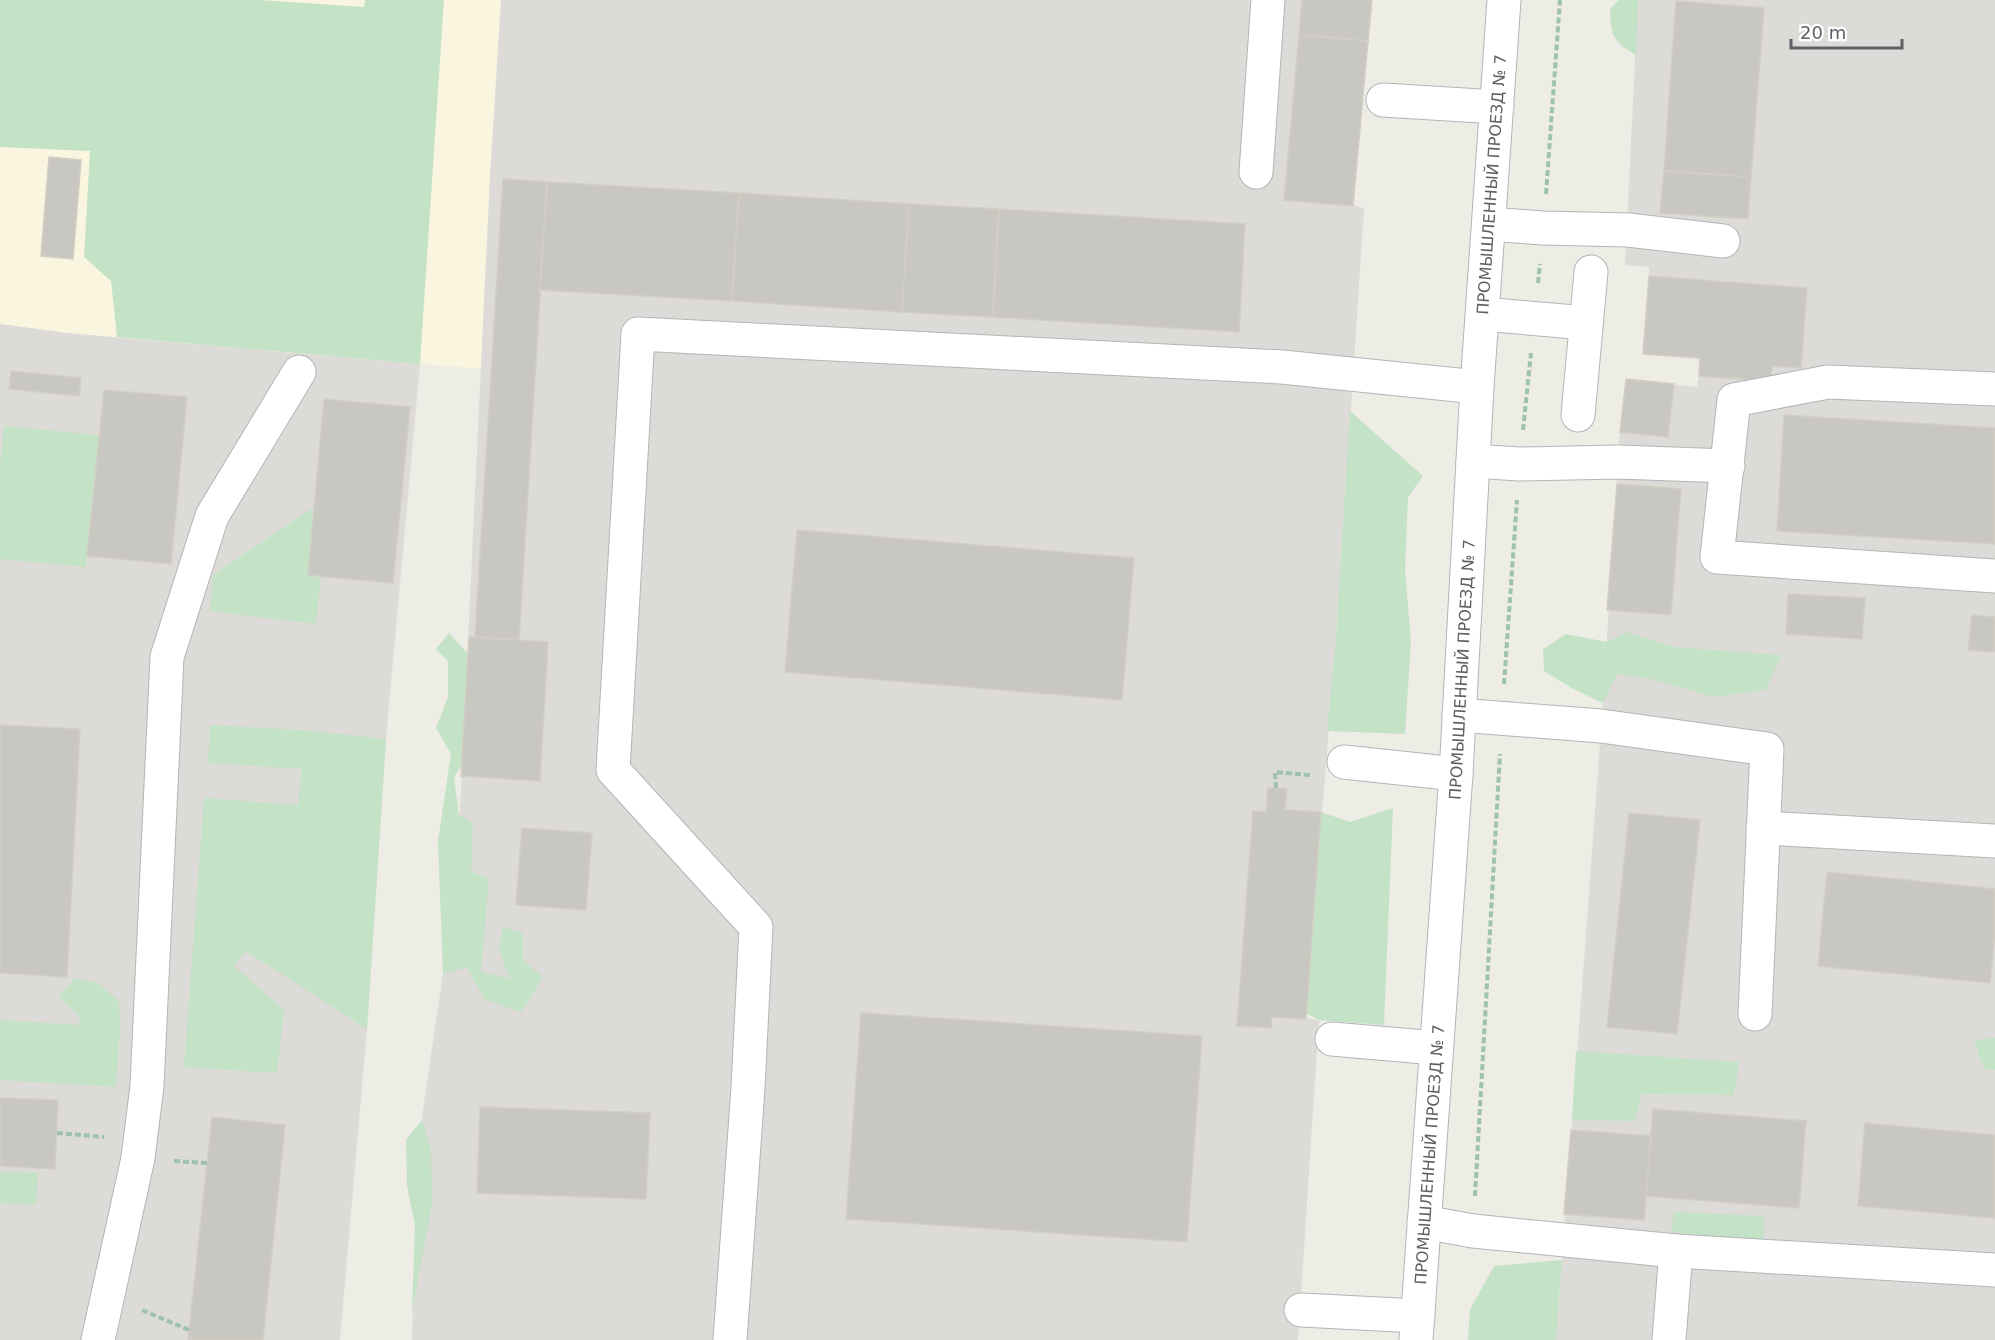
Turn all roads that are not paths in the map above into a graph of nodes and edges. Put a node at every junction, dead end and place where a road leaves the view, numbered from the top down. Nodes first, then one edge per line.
1 (1268, 0) edge
2 (1504, 0) edge
3 (1383, 100) dead end
4 (1497, 107) junction
5 (1256, 172) dead end
6 (1490, 224) junction
7 (1723, 241) dead end
8 (1591, 272) dead end
9 (1483, 314) junction
10 (1586, 323) junction
11 (299, 372) dead end
12 (1477, 387) junction
13 (1995, 388) edge
14 (1578, 415) dead end
15 (1473, 460) junction
16 (1728, 466) junction
17 (1995, 576) edge
18 (1459, 715) junction
19 (1344, 762) dead end
20 (1456, 774) junction
21 (1763, 828) junction
22 (1995, 841) edge
23 (1755, 1014) dead end
24 (1332, 1039) dead end
25 (1436, 1048) junction
26 (1424, 1222) junction
27 (1676, 1251) junction
28 (1995, 1270) edge
29 (1301, 1310) dead end
30 (1417, 1328) edge
31 (98, 1340) edge
32 (730, 1340) edge
33 (1669, 1340) edge

1 - 5 street
2 - 4 street, ПРОМЫШЛЕННЫЙ ПРОЕЗД № 7
3 - 4 street
4 - 6 street, ПРОМЫШЛЕННЫЙ ПРОЕЗД № 7
6 - 7 street
6 - 9 street, ПРОМЫШЛЕННЫЙ ПРОЕЗД № 7
8 - 10 street
9 - 10 street
9 - 12 street, ПРОМЫШЛЕННЫЙ ПРОЕЗД № 7
10 - 14 street
11 - 31 street
12 - 15 street, ПРОМЫШЛЕННЫЙ ПРОЕЗД № 7
12 - 32 street
13 - 16 street
15 - 16 street
15 - 18 street, ПРОМЫШЛЕННЫЙ ПРОЕЗД № 7
16 - 17 street
18 - 20 street, ПРОМЫШЛЕННЫЙ ПРОЕЗД № 7
18 - 21 street
19 - 20 street
20 - 25 street, ПРОМЫШЛЕННЫЙ ПРОЕЗД № 7
21 - 22 street
21 - 23 street
24 - 25 street
25 - 26 street, ПРОМЫШЛЕННЫЙ ПРОЕЗД № 7
26 - 27 street
26 - 30 street, ПРОМЫШЛЕННЫЙ ПРОЕЗД № 7
27 - 28 street
27 - 33 street
29 - 30 street

